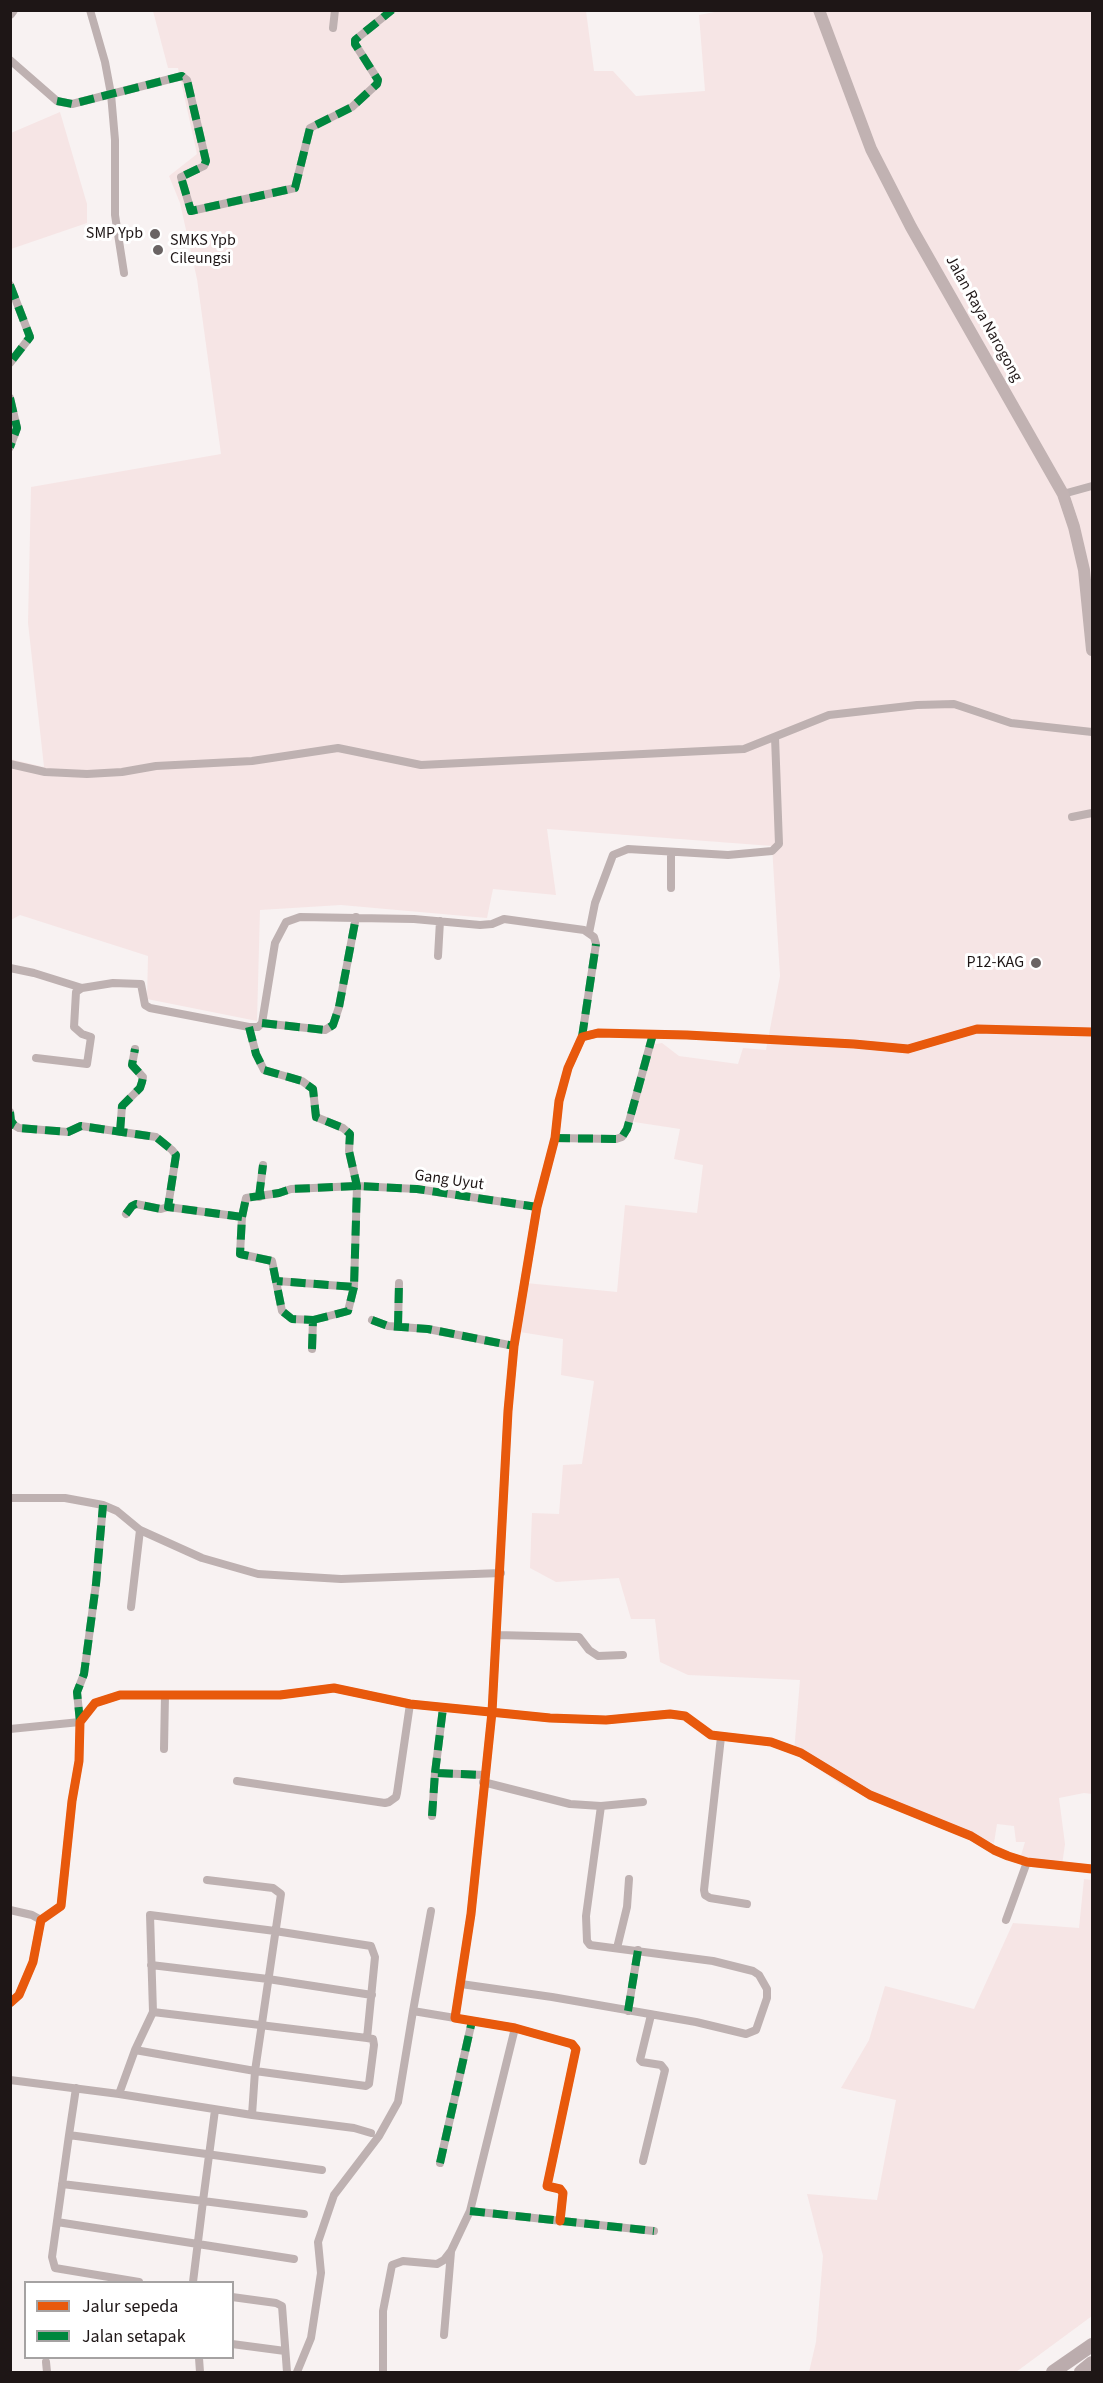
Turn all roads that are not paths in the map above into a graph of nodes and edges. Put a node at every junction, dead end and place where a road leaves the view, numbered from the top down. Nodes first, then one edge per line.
1 (13, 10) edge
2 (90, 10) edge
3 (334, 10) edge
4 (392, 10) edge
5 (819, 10) edge
6 (10, 14) edge
7 (333, 28) dead end
8 (10, 60) edge
9 (111, 94) junction
10 (124, 273) dead end
11 (10, 285) edge
12 (10, 363) edge
13 (10, 398) edge
14 (10, 447) edge
15 (1092, 486) edge
16 (1063, 494) junction
17 (1092, 650) edge
18 (1092, 732) edge
19 (775, 737) junction
20 (10, 764) edge
21 (1092, 813) edge
22 (1072, 817) dead end
23 (671, 852) junction
24 (671, 888) dead end
25 (356, 917) junction
26 (440, 921) junction
27 (589, 933) junction
28 (438, 956) dead end
29 (10, 968) edge
30 (82, 988) junction
31 (262, 1023) junction
32 (249, 1028) junction
33 (1092, 1032) edge
34 (653, 1034) junction
35 (582, 1037) junction
36 (135, 1049) dead end
37 (36, 1058) dead end
38 (10, 1112) edge
39 (120, 1132) junction
40 (555, 1138) junction
41 (263, 1165) dead end
42 (357, 1186) junction
43 (259, 1197) junction
44 (168, 1207) junction
45 (537, 1207) junction
46 (126, 1214) dead end
47 (242, 1217) junction
48 (277, 1281) junction
49 (399, 1284) dead end
50 (354, 1287) junction
51 (313, 1320) junction
52 (372, 1320) dead end
53 (398, 1326) junction
54 (514, 1346) junction
55 (312, 1348) dead end
56 (10, 1498) edge
57 (103, 1505) junction
58 (140, 1530) junction
59 (501, 1573) junction
60 (131, 1607) dead end
61 (496, 1635) junction
62 (623, 1655) dead end
63 (165, 1695) junction
64 (410, 1704) junction
65 (443, 1708) junction
66 (492, 1712) junction
67 (81, 1722) junction
68 (10, 1729) edge
69 (721, 1737) junction
70 (164, 1749) dead end
71 (435, 1773) junction
72 (484, 1779) junction
73 (237, 1781) dead end
74 (643, 1802) dead end
75 (601, 1806) junction
76 (432, 1816) dead end
77 (1027, 1862) junction
78 (1092, 1869) edge
79 (629, 1879) dead end
80 (207, 1880) dead end
81 (747, 1904) dead end
82 (10, 1910) edge
83 (431, 1911) dead end
84 (41, 1920) junction
85 (1006, 1920) dead end
86 (275, 1930) junction
87 (617, 1948) junction
88 (638, 1950) junction
89 (151, 1965) junction
90 (268, 1979) junction
91 (461, 1984) junction
92 (372, 1995) junction
93 (10, 2003) edge
94 (413, 2011) junction
95 (628, 2011) junction
96 (153, 2012) junction
97 (651, 2015) junction
98 (455, 2019) junction
99 (472, 2021) junction
100 (262, 2026) junction
101 (515, 2028) junction
102 (367, 2038) junction
103 (135, 2050) junction
104 (255, 2071) junction
105 (10, 2080) edge
106 (76, 2088) junction
107 (119, 2094) junction
108 (215, 2110) junction
109 (252, 2115) junction
110 (371, 2133) dead end
111 (69, 2135) junction
112 (209, 2156) junction
113 (643, 2161) dead end
114 (440, 2163) dead end
115 (322, 2170) dead end
116 (62, 2184) junction
117 (203, 2201) junction
118 (470, 2211) junction
119 (304, 2214) dead end
120 (560, 2221) junction
121 (57, 2222) junction
122 (654, 2231) dead end
123 (197, 2245) junction
124 (451, 2251) junction
125 (294, 2259) dead end
126 (128, 2281) edge
127 (193, 2281) edge
128 (234, 2297) edge
129 (444, 2335) dead end
130 (234, 2344) edge
131 (1092, 2345) edge
132 (285, 2351) junction
133 (46, 2362) dead end
134 (1092, 2363) edge
135 (47, 2373) edge
136 (287, 2373) edge
137 (297, 2373) edge
138 (383, 2373) edge
139 (1053, 2373) edge
140 (1081, 2373) edge

1 - 6 main road
2 - 9 street
3 - 7 street
4 - 9 street
5 - 16 main road, Jalan Raya Narogong
8 - 9 street
9 - 10 street
11 - 12 street
13 - 14 street
15 - 16 street
16 - 17 main road, Jalan Raya Narogong
18 - 19 street
19 - 20 street
19 - 23 street
21 - 22 street
23 - 24 street
23 - 27 street
25 - 26 street
25 - 31 street
25 - 31 street
26 - 27 street
26 - 28 street
27 - 35 street
29 - 30 street
30 - 32 street
30 - 37 street
31 - 32 street
32 - 42 street
33 - 34 street
34 - 35 street
34 - 40 street
35 - 40 street
36 - 39 street
38 - 39 street
39 - 44 street
40 - 45 street
41 - 43 street
42 - 43 street, Gang Uyut
42 - 45 street, Gang Uyut
42 - 50 street
43 - 47 street
44 - 46 street
44 - 47 street
45 - 54 street
47 - 48 street
48 - 50 street
48 - 51 street
49 - 53 street
50 - 51 street
51 - 55 street
52 - 53 street
53 - 54 street
54 - 59 street
56 - 57 street
57 - 58 street
57 - 67 street
58 - 59 street
58 - 60 street
59 - 61 street
61 - 62 street
61 - 66 street
63 - 64 street
63 - 67 street
63 - 70 street
64 - 65 street
64 - 73 street
65 - 66 street
65 - 71 street
66 - 69 street
66 - 72 street
67 - 68 street
67 - 84 street
69 - 77 street
69 - 81 street
71 - 72 street
71 - 76 street
72 - 75 street
72 - 91 street
74 - 75 street
75 - 87 street
77 - 78 street
77 - 85 street
79 - 87 street
80 - 86 street
82 - 84 street
83 - 94 street
84 - 93 street
86 - 89 street
86 - 90 street
86 - 92 street
87 - 88 street
88 - 95 street
88 - 97 street
89 - 90 street
89 - 96 street
90 - 92 street
90 - 100 street
91 - 95 street
91 - 98 street
92 - 102 street
94 - 98 street
94 - 137 street
95 - 97 street
96 - 100 street
96 - 103 street
97 - 113 street
98 - 99 street
99 - 101 street
99 - 114 street
100 - 102 street
100 - 104 street
101 - 118 street
101 - 120 street
102 - 104 street
103 - 104 street
103 - 107 street
104 - 109 street
105 - 106 street
106 - 107 street
106 - 111 street
107 - 108 street
108 - 109 street
108 - 112 street
109 - 110 street
111 - 112 street
111 - 116 street
112 - 115 street
112 - 117 street
116 - 117 street
116 - 121 street
117 - 119 street
117 - 123 street
118 - 120 street
118 - 124 street
120 - 122 street
121 - 123 street
121 - 126 street
123 - 125 street
123 - 127 street
124 - 129 street
124 - 138 street
128 - 132 street
130 - 132 street
131 - 139 highway
132 - 136 street
133 - 135 street
134 - 140 highway

